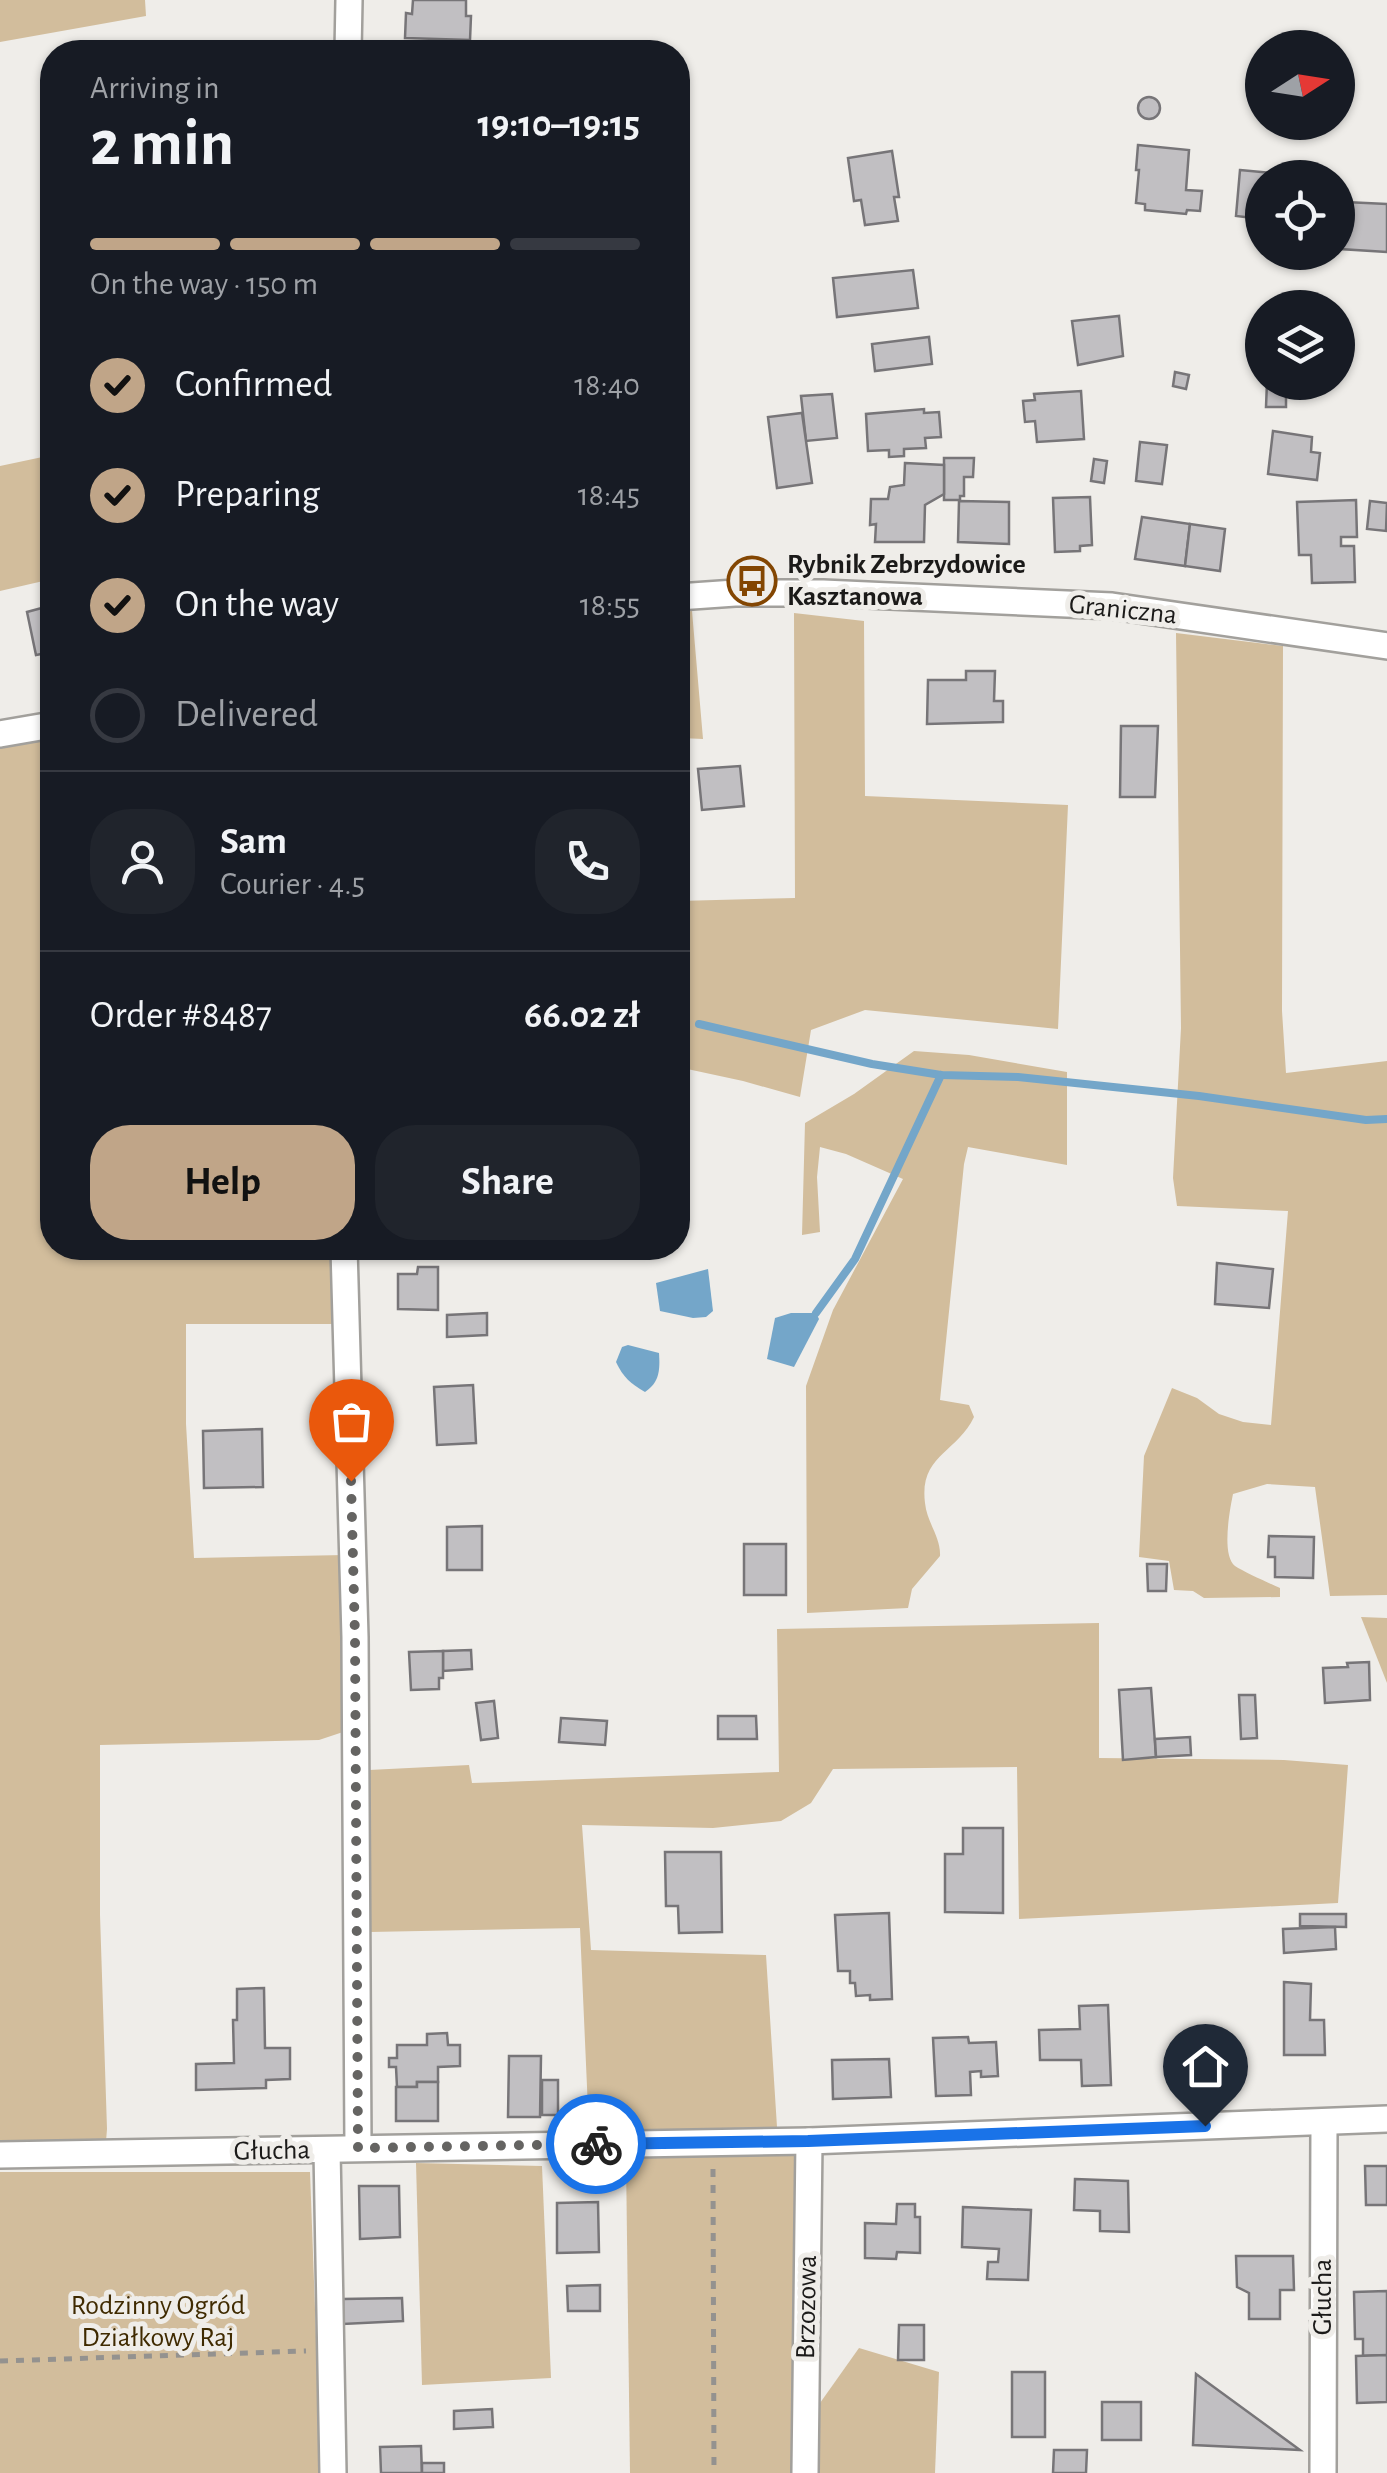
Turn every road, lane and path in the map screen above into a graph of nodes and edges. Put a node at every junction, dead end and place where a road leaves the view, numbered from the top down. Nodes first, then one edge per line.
1 (349, 0) edge
2 (348, 40) edge
3 (690, 597) edge
4 (1387, 646) edge
5 (40, 727) edge
6 (0, 734) edge
7 (344, 1260) edge
8 (1387, 2119) edge
9 (1324, 2122) junction
10 (808, 2141) junction
11 (358, 2148) junction
12 (326, 2150) junction
13 (0, 2155) edge
14 (713, 2169) dead end
15 (309, 2350) dead end
16 (0, 2361) edge
17 (333, 2473) edge
18 (714, 2473) edge
19 (804, 2473) edge
20 (1323, 2473) edge

1 - 2 street
3 - 4 street, Graniczna
5 - 6 street
7 - 11 street
8 - 9 street, Głucha
9 - 10 street, Głucha
9 - 20 street, Głucha
10 - 11 street, Głucha
10 - 19 street, Brzozowa
11 - 12 street, Głucha
12 - 13 street, Głucha
12 - 17 street
14 - 18 path
15 - 16 path

